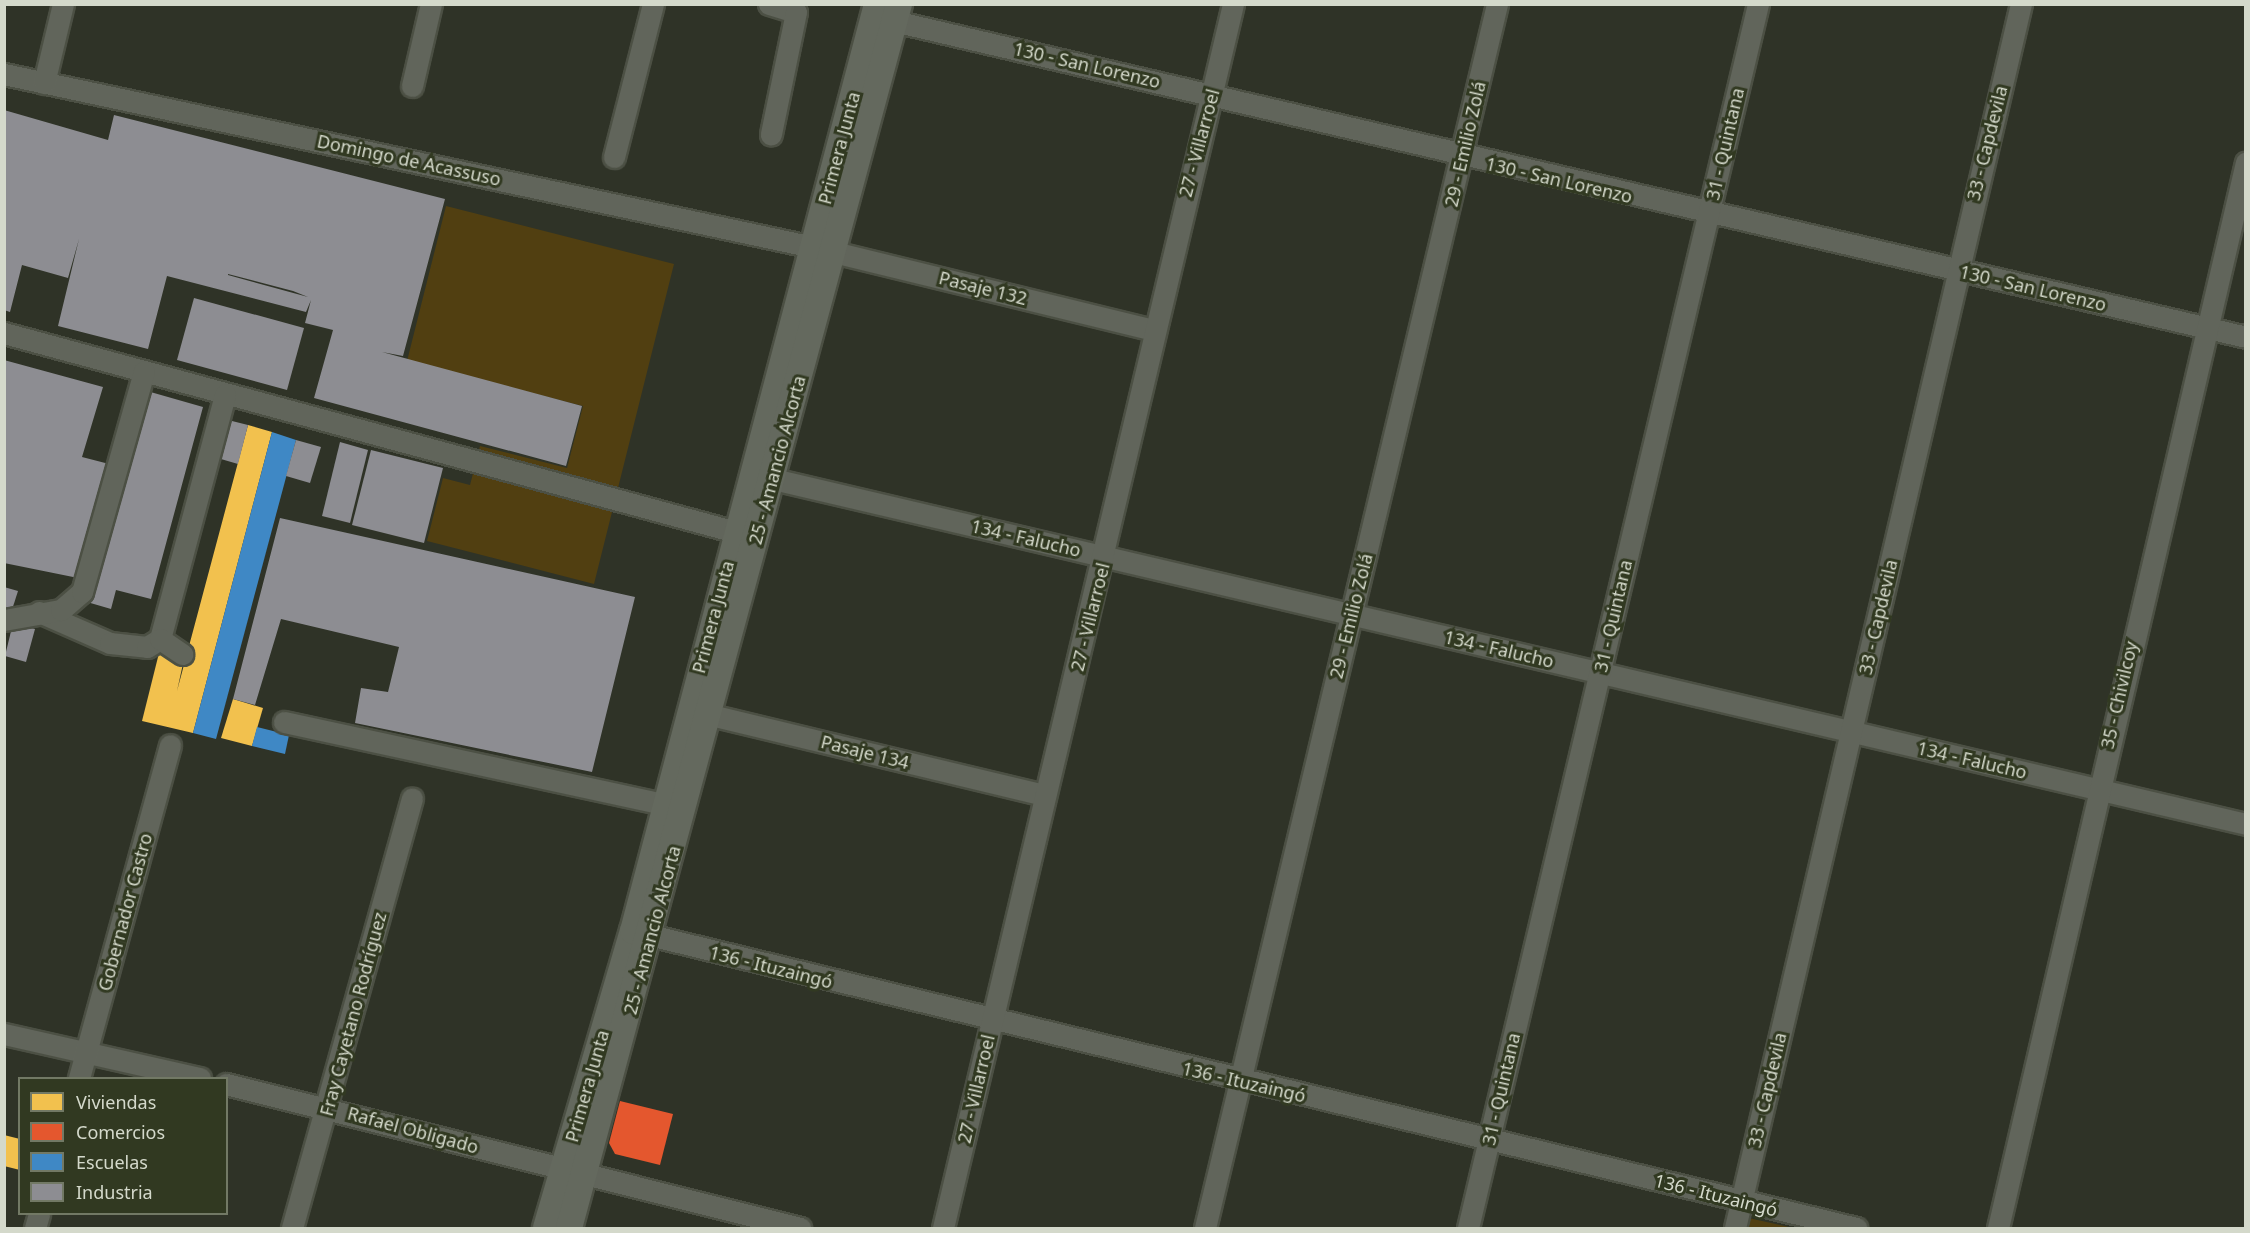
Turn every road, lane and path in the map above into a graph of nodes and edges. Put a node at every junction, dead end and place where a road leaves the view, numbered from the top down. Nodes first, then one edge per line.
1 (63, 4) edge
2 (430, 4) edge
3 (653, 4) edge
4 (769, 4) edge
5 (1233, 4) edge
6 (1497, 4) edge
7 (1758, 4) edge
8 (2021, 4) edge
9 (886, 12) edge
10 (4, 74) edge
11 (44, 83) junction
12 (412, 86) dead end
13 (1213, 93) junction
14 (771, 134) dead end
15 (614, 156) dead end
16 (1462, 158) junction
17 (2246, 162) edge
18 (1709, 213) junction
19 (823, 249) junction
20 (1955, 270) junction
21 (2204, 327) junction
22 (1153, 330) junction
23 (4, 333) edge
24 (2246, 337) edge
25 (144, 372) junction
26 (225, 394) junction
27 (762, 477) junction
28 (736, 532) junction
29 (1105, 557) junction
30 (39, 612) junction
31 (1351, 615) junction
32 (4, 620) edge
33 (160, 639) junction
34 (182, 654) dead end
35 (1600, 673) junction
36 (698, 712) junction
37 (284, 722) dead end
38 (1852, 732) junction
39 (170, 745) dead end
40 (2097, 790) junction
41 (1044, 795) junction
42 (412, 798) dead end
43 (662, 804) junction
44 (2246, 824) edge
45 (642, 934) junction
46 (992, 1022) junction
47 (4, 1034) edge
48 (87, 1053) junction
49 (80, 1077) edge
50 (195, 1077) edge
51 (1240, 1081) junction
52 (228, 1084) edge
53 (327, 1107) junction
54 (1489, 1138) junction
55 (573, 1172) junction
56 (1741, 1202) junction
57 (292, 1228) edge
58 (546, 1228) edge
59 (569, 1228) edge
60 (800, 1228) edge
61 (943, 1228) edge
62 (1205, 1228) edge
63 (1468, 1228) edge
64 (1735, 1228) edge
65 (1856, 1228) edge
66 (1998, 1228) edge

1 - 11 street
2 - 12 street
3 - 15 street
4 - 14 street
5 - 13 street, 27 - Villarroel
6 - 16 street, 29 - Emilio Zolá
7 - 18 street, 31 - Quintana
8 - 20 street, 33 - Capdevila
9 - 13 street, 130 - San Lorenzo
9 - 19 main road, Primera Junta
10 - 11 street, Domingo de Acassuso
11 - 19 street, Domingo de Acassuso
13 - 16 street, 130 - San Lorenzo
13 - 22 street, 27 - Villarroel
16 - 18 street, 130 - San Lorenzo
16 - 31 street, 29 - Emilio Zolá
17 - 21 street, 35 - Chivilcoy
18 - 20 street, 130 - San Lorenzo
18 - 35 street, 31 - Quintana
19 - 22 street, Pasaje 132
19 - 27 main road, Primera Junta
20 - 21 street, 130 - San Lorenzo
20 - 38 street, 33 - Capdevila
21 - 24 street, 130 - San Lorenzo
21 - 40 street, 35 - Chivilcoy
22 - 29 street, 27 - Villarroel
23 - 25 street
25 - 26 street
25 - 30 street
26 - 28 street
26 - 33 street
27 - 28 main road, Primera Junta
27 - 29 street, 134 - Falucho
27 - 36 main road, 25 - Amancio Alcorta
28 - 36 main road, Primera Junta
29 - 31 street, 134 - Falucho
29 - 41 street, 27 - Villarroel
30 - 32 street
30 - 33 street
31 - 35 street, 134 - Falucho
31 - 51 street, 29 - Emilio Zolá
33 - 34 street
35 - 38 street, 134 - Falucho
35 - 54 street, 31 - Quintana
36 - 41 street, Pasaje 134
36 - 43 main road, Primera Junta
36 - 45 main road, 25 - Amancio Alcorta
37 - 43 street
38 - 40 street, 134 - Falucho
38 - 56 street, 33 - Capdevila
39 - 48 street, Gobernador Castro
40 - 44 street, 134 - Falucho
40 - 66 street, 35 - Chivilcoy
41 - 46 street, 27 - Villarroel
42 - 53 street, Fray Cayetano Rodríguez
43 - 45 main road, Primera Junta
45 - 46 street, 136 - Ituzaingó
45 - 55 main road, 25 - Amancio Alcorta
46 - 51 street, 136 - Ituzaingó
46 - 61 street, 27 - Villarroel
47 - 48 street
48 - 49 street, Gobernador Castro
48 - 50 street
51 - 54 street, 136 - Ituzaingó
51 - 62 street, 29 - Emilio Zolá
52 - 53 street, Rafael Obligado
53 - 55 street, Rafael Obligado
53 - 57 street, Fray Cayetano Rodríguez
54 - 56 street, 136 - Ituzaingó
54 - 63 street, 31 - Quintana
55 - 58 main road
55 - 59 main road, 25 - Amancio Alcorta
55 - 60 street, Rafael Obligado
56 - 64 street, 33 - Capdevila
56 - 65 street, 136 - Ituzaingó

